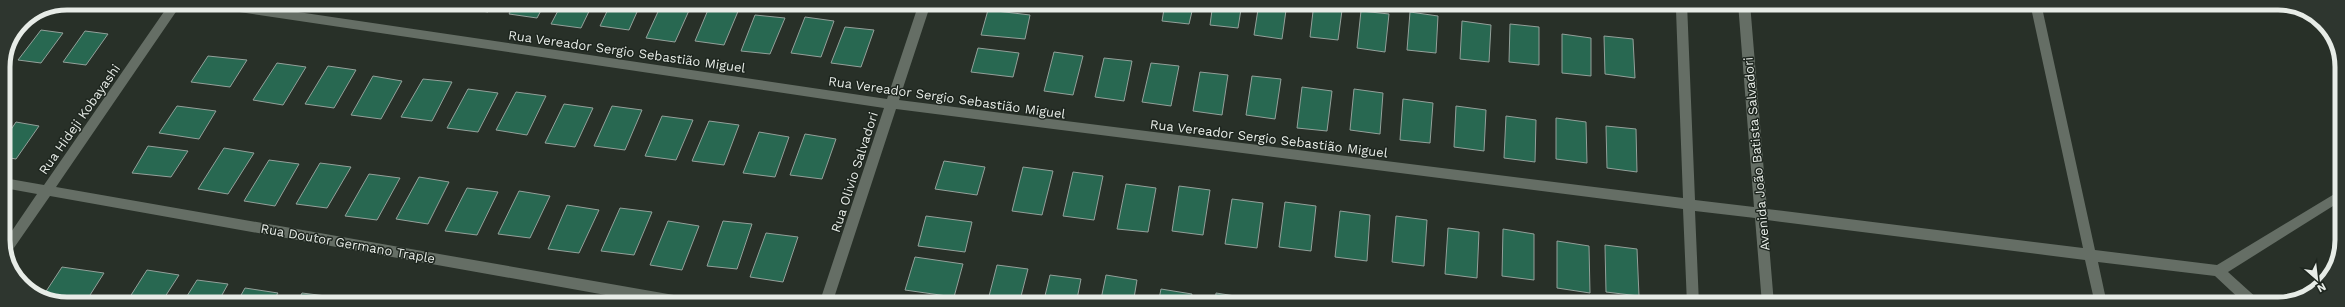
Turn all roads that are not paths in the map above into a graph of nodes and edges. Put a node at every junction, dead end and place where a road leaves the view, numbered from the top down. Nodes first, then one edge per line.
1 (171, 10) edge
2 (253, 10) edge
3 (923, 10) edge
4 (1681, 10) edge
5 (1745, 10) edge
6 (2036, 10) edge
7 (891, 104) junction
8 (10, 184) edge
9 (47, 190) junction
10 (2335, 200) edge
11 (1687, 204) junction
12 (1761, 214) junction
13 (10, 244) edge
14 (2090, 254) junction
15 (2218, 271) junction
16 (651, 297) edge
17 (827, 297) edge
18 (1692, 297) edge
19 (1767, 297) edge
20 (2099, 297) edge
21 (2246, 297) edge

1 - 9 street, Rua Hideji Kobayashi
2 - 7 street, Rua Vereador Sergio Sebastião Miguel
3 - 7 street, Rua Olivio Salvadori
4 - 11 street
5 - 12 street, Avenida João Batista Salvadori
6 - 14 street
7 - 11 street, Rua Vereador Sergio Sebastião Miguel
7 - 17 street, Rua Olivio Salvadori
8 - 9 street, Rua Doutor Germano Traple
9 - 13 street, Rua Hideji Kobayashi
9 - 16 street, Rua Doutor Germano Traple
10 - 15 street
11 - 12 street, Rua Vereador Sergio Sebastião Miguel
11 - 18 street
12 - 14 street, Rua Vereador Sergio Sebastião Miguel
12 - 19 street, Avenida João Batista Salvadori
14 - 15 street, Rua Vereador Sergio Sebastião Miguel
14 - 20 street
15 - 21 street

